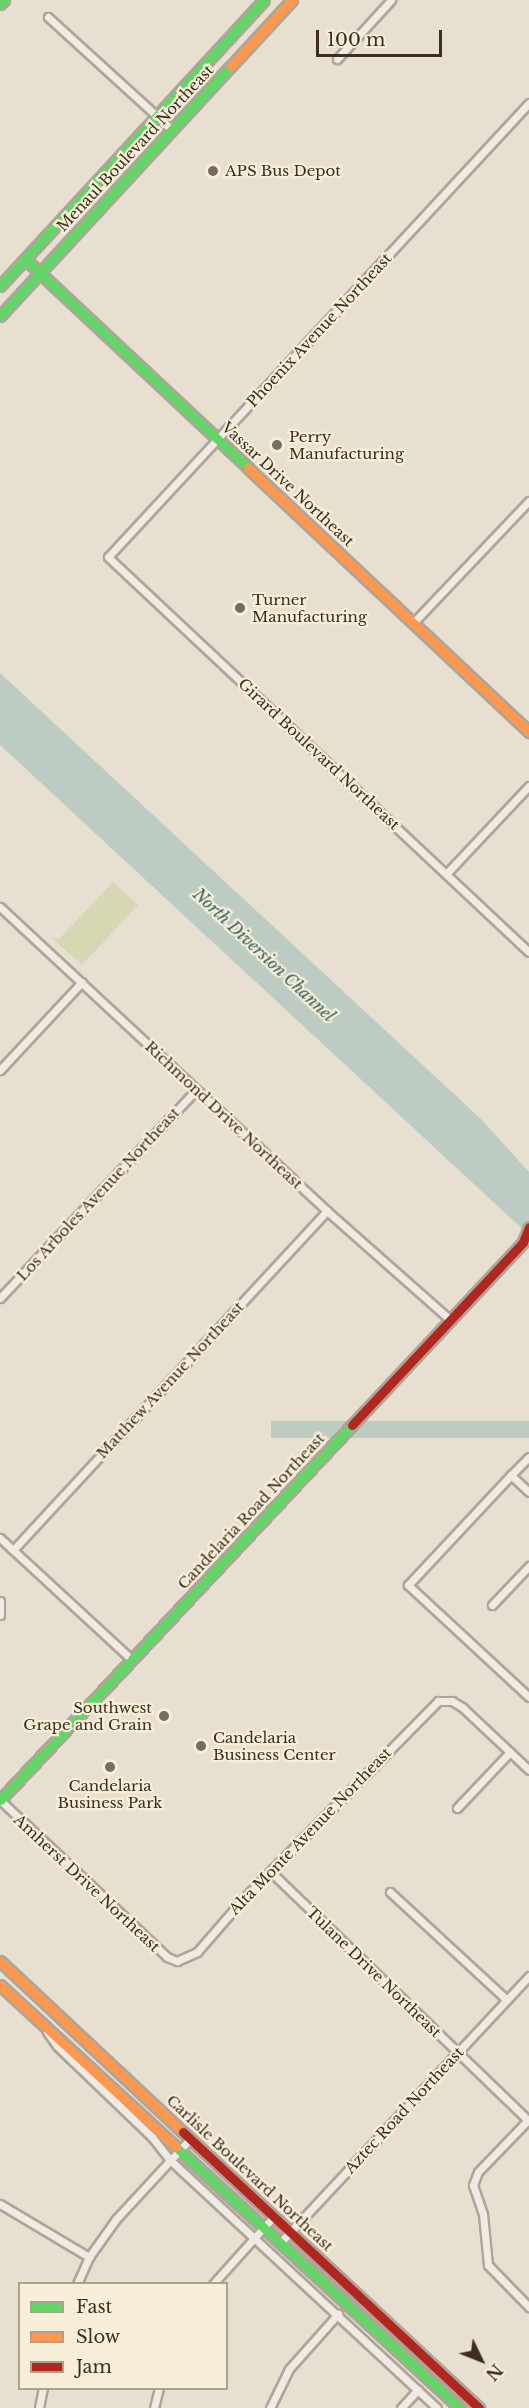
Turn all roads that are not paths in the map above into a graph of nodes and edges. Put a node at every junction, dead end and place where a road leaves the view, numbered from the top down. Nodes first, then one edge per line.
1 (4, 0) edge
2 (264, 0) edge
3 (292, 0) edge
4 (391, 0) edge
5 (0, 4) edge
6 (48, 17) dead end
7 (337, 59) dead end
8 (529, 103) edge
9 (157, 117) junction
10 (172, 130) junction
11 (26, 259) junction
12 (40, 273) junction
13 (0, 286) edge
14 (0, 316) edge
15 (217, 440) junction
16 (529, 501) edge
17 (108, 557) joint
18 (414, 622) junction
19 (529, 732) edge
20 (529, 786) edge
21 (446, 874) junction
22 (0, 907) edge
23 (7, 913) junction
24 (0, 920) edge
25 (529, 952) edge
26 (82, 982) junction
27 (0, 1070) edge
28 (195, 1090) junction
29 (327, 1211) junction
30 (529, 1227) edge
31 (526, 1241) edge
32 (0, 1298) edge
33 (450, 1320) junction
34 (529, 1457) edge
35 (511, 1475) junction
36 (529, 1492) edge
37 (0, 1538) edge
38 (13, 1550) junction
39 (529, 1566) edge
40 (0, 1601) edge
41 (492, 1605) dead end
42 (0, 1615) edge
43 (132, 1660) junction
44 (529, 1697) edge
45 (510, 1752) junction
46 (529, 1770) edge
47 (0, 1800) edge
48 (458, 1808) dead end
49 (271, 1872) junction
50 (390, 1892) dead end
51 (0, 1961) edge
52 (177, 1961) joint
53 (529, 1976) edge
54 (0, 1985) edge
55 (507, 2000) junction
56 (40, 2022) junction
57 (457, 2053) junction
58 (528, 2120) edge
59 (190, 2138) junction
60 (180, 2150) junction
61 (170, 2160) junction
62 (0, 2204) edge
63 (274, 2216) junction
64 (263, 2228) junction
65 (290, 2232) junction
66 (255, 2237) junction
67 (280, 2243) junction
68 (89, 2257) junction
69 (77, 2282) edge
70 (214, 2282) edge
71 (529, 2307) edge
72 (338, 2314) junction
73 (43, 2390) edge
74 (158, 2390) edge
75 (418, 2390) junction
76 (39, 2408) edge
77 (154, 2408) edge
78 (270, 2408) edge
79 (401, 2408) edge
80 (437, 2408) edge
81 (460, 2408) edge
82 (479, 2408) edge

1 - 5 main road
2 - 9 main road, Menaul Boulevard Northeast
3 - 10 main road, Menaul Boulevard Northeast
4 - 7 street
6 - 9 street
8 - 15 street, Phoenix Avenue Northeast
9 - 10 street
9 - 11 main road, Menaul Boulevard Northeast
10 - 12 main road, Menaul Boulevard Northeast
11 - 12 main road, Vassar Drive Northeast
11 - 13 main road, Menaul Boulevard Northeast
12 - 14 main road, Menaul Boulevard Northeast
12 - 15 main road, Vassar Drive Northeast
15 - 17 street, Phoenix Avenue Northeast
15 - 18 main road, Vassar Drive Northeast
16 - 18 street
17 - 21 street, Girard Boulevard Northeast
18 - 19 main road, Vassar Drive Northeast
20 - 21 street
21 - 25 street, Girard Boulevard Northeast
22 - 23 street, Richmond Drive Northeast
23 - 24 street
23 - 26 street, Richmond Drive Northeast
26 - 27 street
26 - 28 street, Richmond Drive Northeast
28 - 29 street, Richmond Drive Northeast
28 - 32 street, Los Arboles Avenue Northeast
29 - 33 street, Richmond Drive Northeast
29 - 38 street, Matthew Avenue Northeast
30 - 31 main road, Candelaria Road Northeast
31 - 33 main road, Candelaria Road Northeast
33 - 43 main road, Candelaria Road Northeast
34 - 35 street
35 - 36 street
35 - 44 street
37 - 38 street
38 - 43 street
39 - 41 street
40 - 42 street
43 - 47 main road, Candelaria Road Northeast
45 - 46 street
45 - 48 street
45 - 49 street, Alta Monte Avenue Northeast
47 - 52 street, Amherst Drive Northeast
49 - 52 street, Alta Monte Avenue Northeast
49 - 57 street, Tulane Drive Northeast
50 - 55 street
51 - 59 main road, Carlisle Boulevard Northeast
53 - 55 street, Aztec Road Northeast
54 - 56 main road, Carlisle Boulevard Northeast
55 - 57 street, Aztec Road Northeast
56 - 60 main road, Carlisle Boulevard Northeast
56 - 61 street
57 - 58 street, Tulane Drive Northeast
57 - 65 street, Aztec Road Northeast
58 - 71 street
59 - 60 street
59 - 63 main road, Carlisle Boulevard Northeast
60 - 61 street
60 - 64 main road, Carlisle Boulevard Northeast
61 - 66 street
61 - 68 street
62 - 68 street
63 - 64 street
63 - 65 main road, Carlisle Boulevard Northeast
64 - 66 street
64 - 67 main road, Carlisle Boulevard Northeast
65 - 67 street, Aztec Road Northeast
65 - 82 main road, Carlisle Boulevard Northeast
66 - 70 street
66 - 72 street
67 - 81 main road, Carlisle Boulevard Northeast
68 - 69 street
72 - 75 street
72 - 78 street
73 - 76 street
74 - 77 street
75 - 79 street
75 - 80 street

